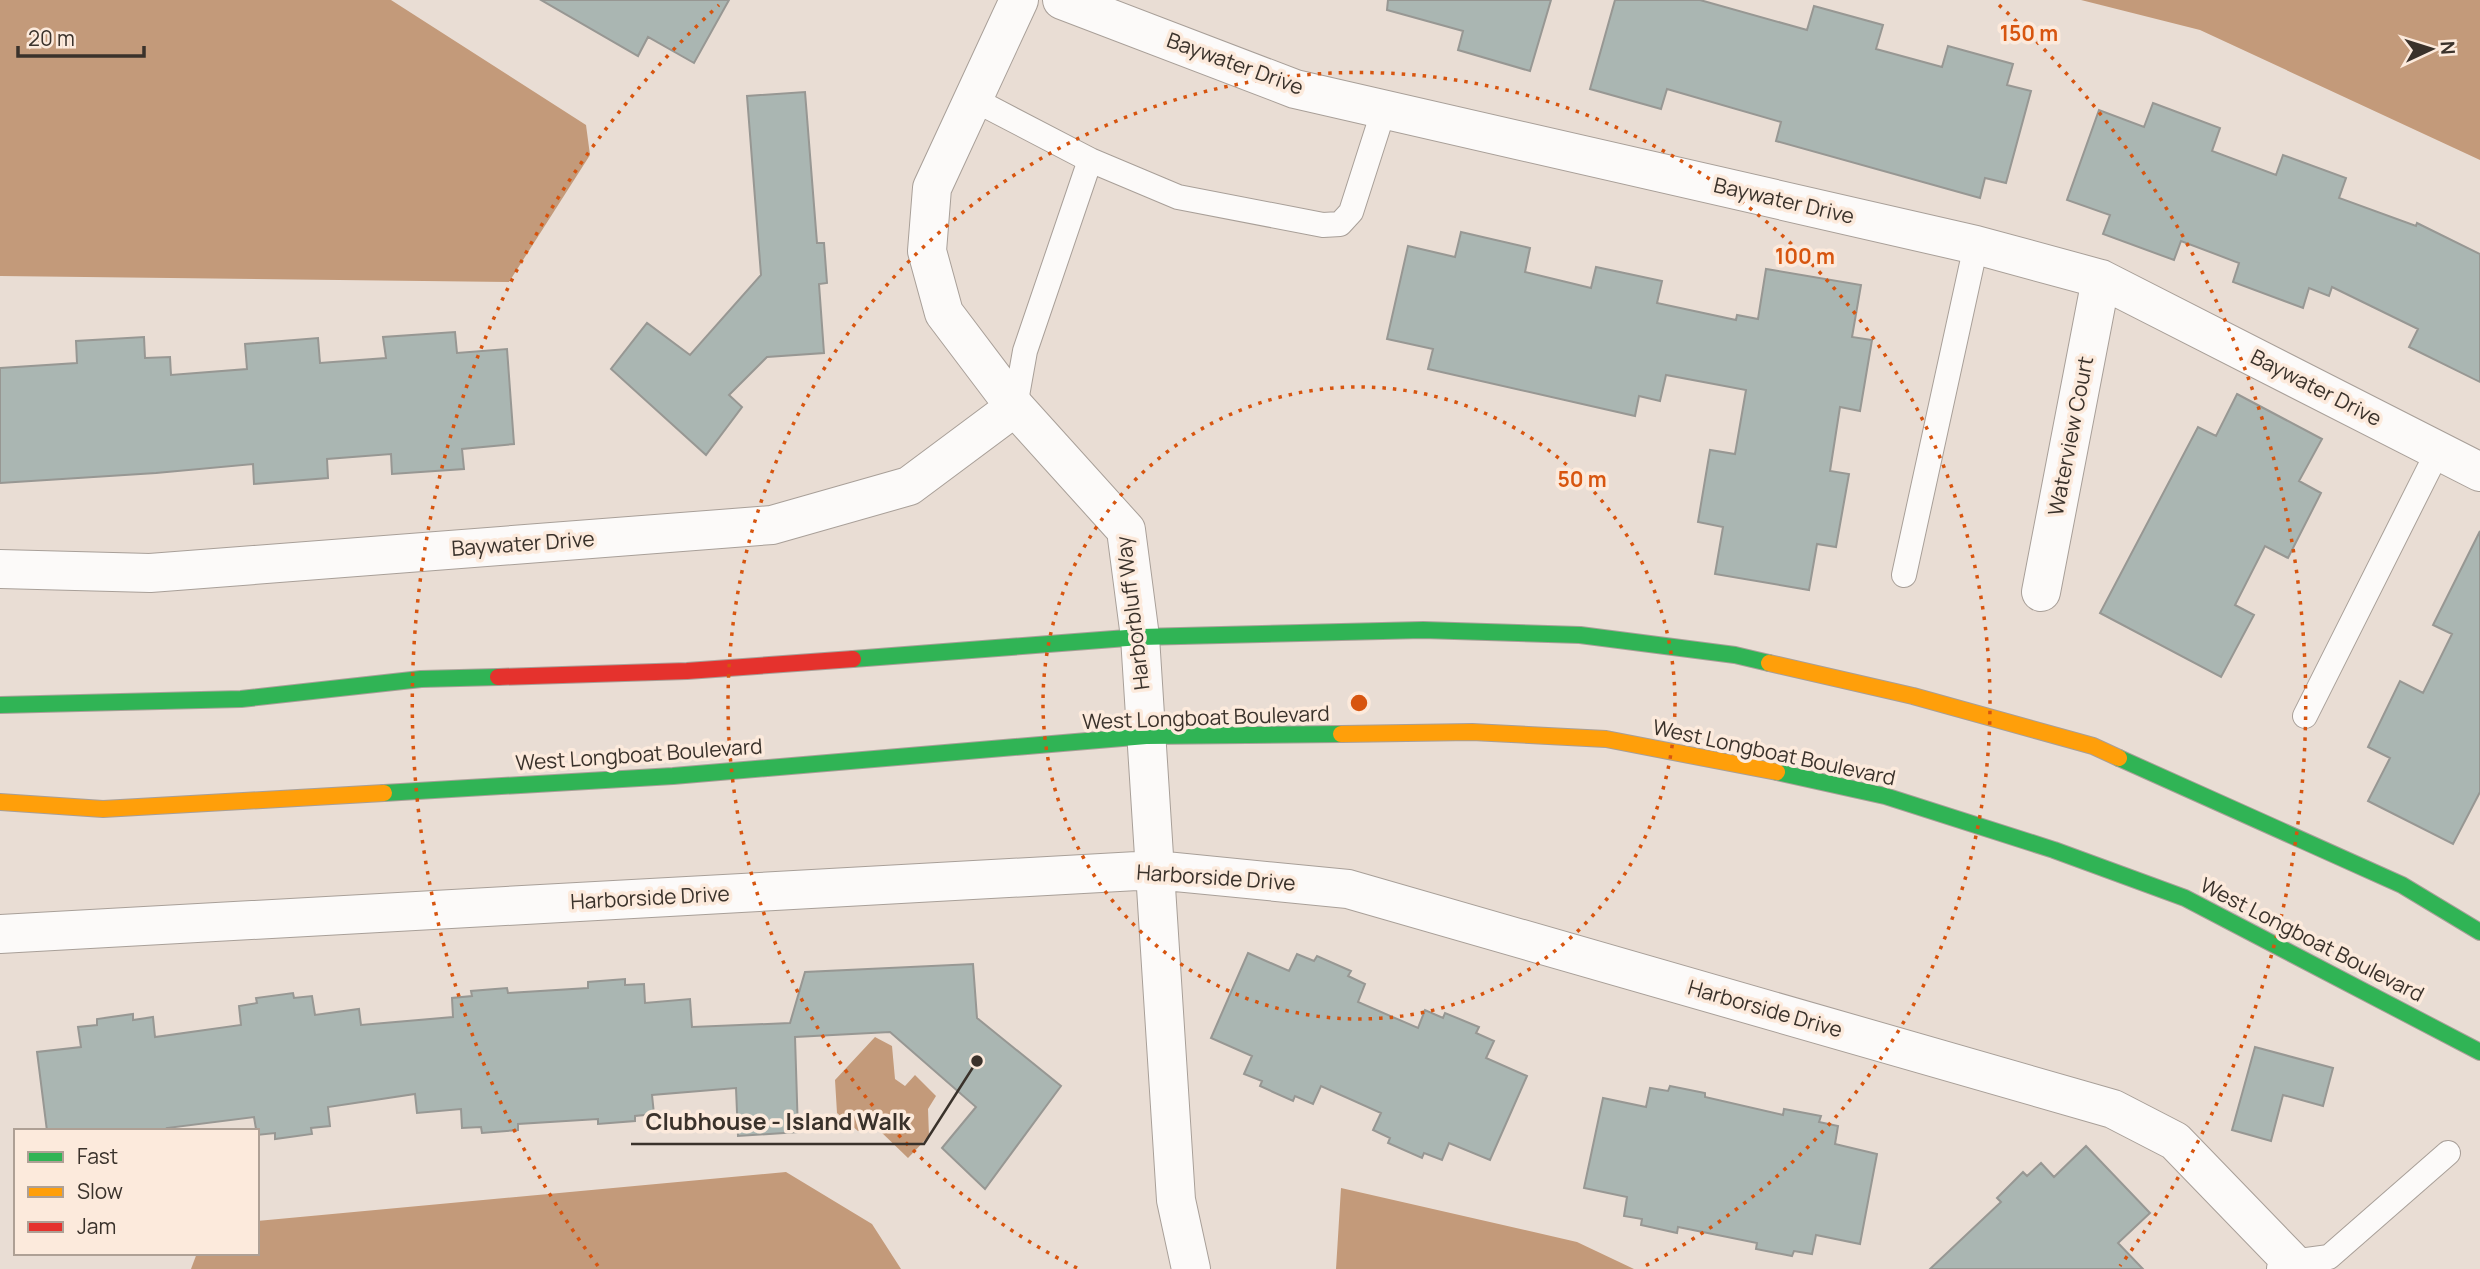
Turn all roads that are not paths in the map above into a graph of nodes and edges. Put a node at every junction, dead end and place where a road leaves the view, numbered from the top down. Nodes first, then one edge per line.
1 (1019, 0) edge
2 (1062, 0) edge
3 (973, 99) junction
4 (1384, 109) junction
5 (1090, 160) junction
6 (1976, 244) junction
7 (2101, 279) junction
8 (1015, 407) junction
9 (2439, 449) junction
10 (2480, 472) edge
11 (0, 569) edge
12 (1904, 575) dead end
13 (2041, 592) dead end
14 (1140, 637) junction
15 (0, 705) edge
16 (2305, 716) dead end
17 (1146, 736) junction
18 (0, 802) edge
19 (1155, 870) junction
20 (2480, 932) edge
21 (0, 934) edge
22 (2480, 1052) edge
23 (2448, 1153) dead end
24 (2289, 1266) edge
25 (1191, 1269) edge

1 - 3 street, Harborbluff Way
2 - 4 street, Baywater Drive
3 - 5 lane
3 - 8 street, Harborbluff Way
4 - 5 lane
4 - 6 street, Baywater Drive
5 - 8 lane
6 - 7 street, Baywater Drive
6 - 12 lane
7 - 9 street, Baywater Drive
7 - 13 street, Waterview Court
8 - 11 street, Baywater Drive
8 - 14 street, Harborbluff Way
9 - 10 street, Baywater Drive
9 - 16 lane
14 - 15 street
14 - 17 street, Harborbluff Way
14 - 20 street
17 - 18 street, West Longboat Boulevard
17 - 19 street, Harborbluff Way
17 - 22 street, West Longboat Boulevard
19 - 21 street, Harborside Drive
19 - 24 street, Harborside Drive
19 - 25 street, Harborbluff Way
23 - 24 lane

